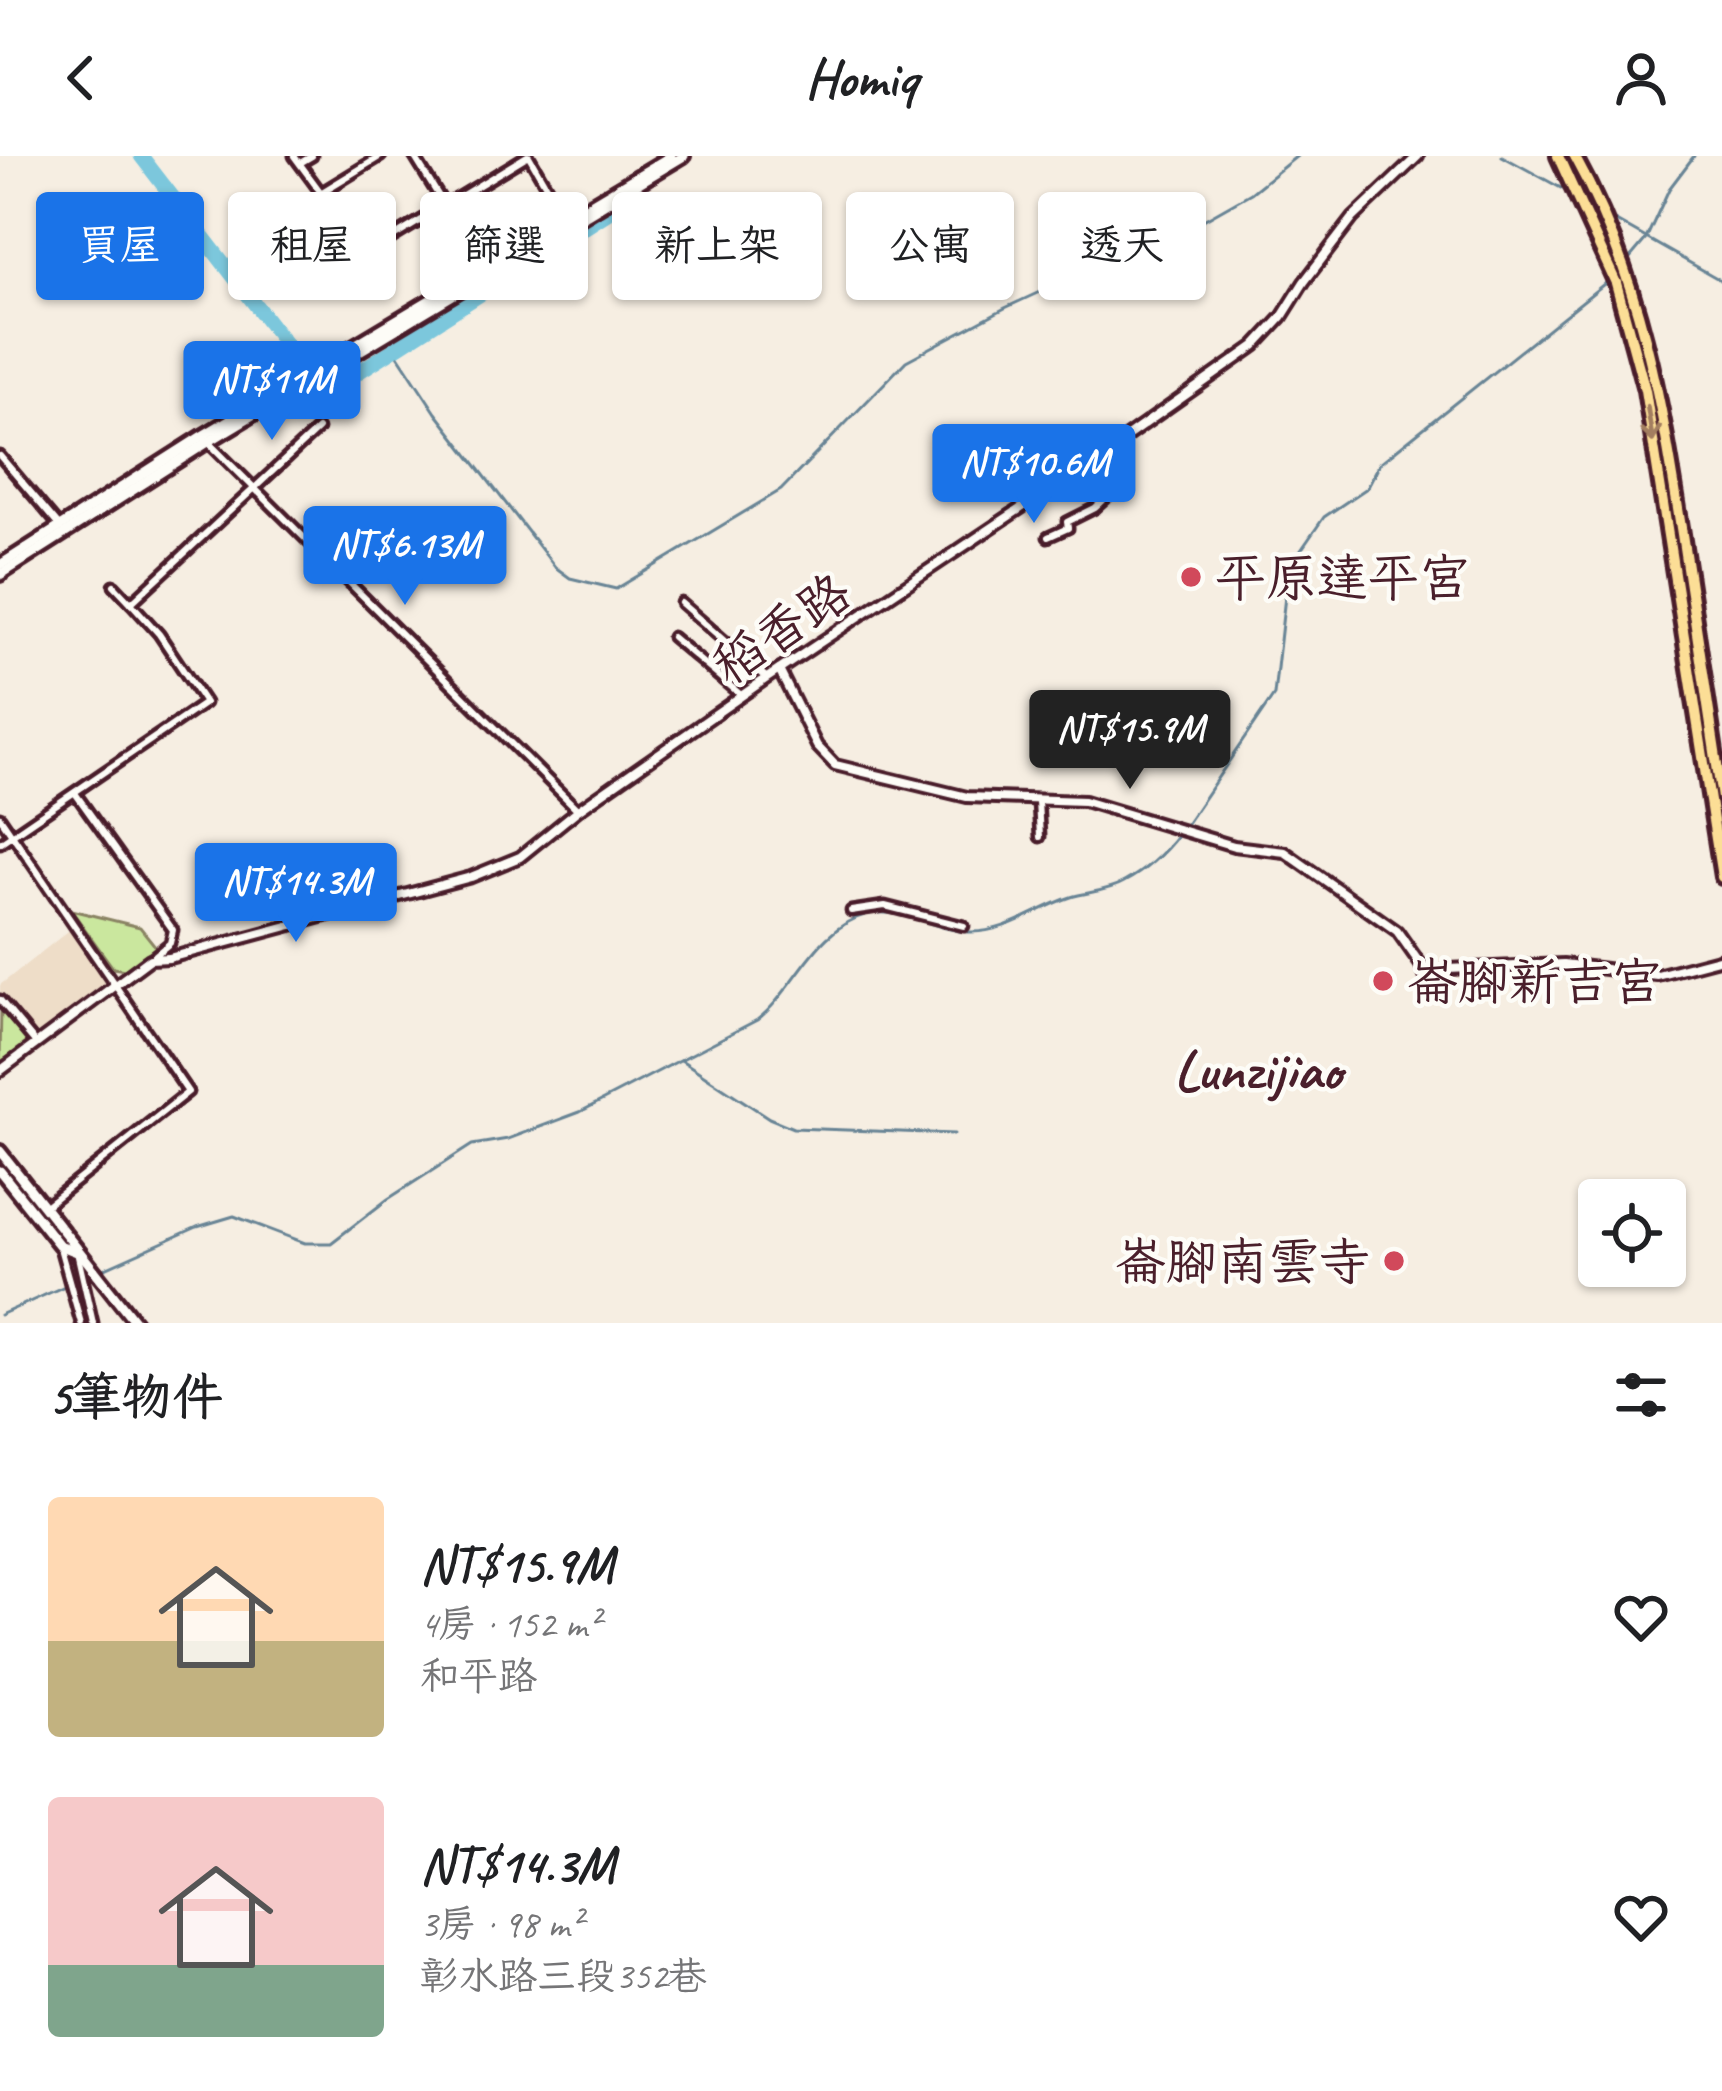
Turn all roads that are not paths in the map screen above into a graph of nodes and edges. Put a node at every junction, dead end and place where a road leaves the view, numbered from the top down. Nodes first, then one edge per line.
1 (312, 156) edge
2 (381, 156) edge
3 (414, 156) edge
4 (528, 156) edge
5 (684, 156) edge
6 (1418, 156) edge
7 (1558, 156) edge
8 (1574, 156) edge
9 (297, 160) edge
10 (663, 161) edge
11 (322, 192) joint
12 (437, 192) edge
13 (470, 192) edge
14 (549, 192) edge
15 (588, 209) edge
16 (437, 300) edge
17 (319, 429) dead end
18 (205, 439) junction
19 (0, 456) edge
20 (254, 489) junction
21 (1108, 496) dead end
22 (62, 530) junction
23 (1048, 537) dead end
24 (0, 565) edge
25 (0, 575) edge
26 (114, 585) dead end
27 (130, 603) junction
28 (681, 604) dead end
29 (671, 637) dead end
30 (779, 670) junction
31 (767, 678) junction
32 (744, 698) junction
33 (75, 793) junction
34 (1722, 798) edge
35 (1038, 801) junction
36 (578, 810) junction
37 (0, 817) edge
38 (12, 835) junction
39 (1040, 837) dead end
40 (0, 843) edge
41 (1722, 877) edge
42 (851, 911) dead end
43 (964, 926) dead end
44 (1722, 958) edge
45 (150, 959) junction
46 (116, 986) junction
47 (0, 1000) edge
48 (36, 1043) junction
49 (0, 1071) edge
50 (0, 1151) edge
51 (0, 1171) edge
52 (45, 1206) junction
53 (35, 1214) junction
54 (59, 1245) junction
55 (77, 1252) junction
56 (81, 1323) edge
57 (93, 1323) edge
58 (136, 1323) edge

1 - 9 street
2 - 11 street
3 - 12 street
4 - 13 street
4 - 14 street
5 - 10 main road
6 - 30 street, 稻香路
7 -> 41 main road
8 - 34 main road
9 - 11 street
10 - 15 main road
16 - 18 main road
17 - 20 street
18 - 20 street
18 - 22 main road
19 - 22 street
20 - 27 street
20 - 36 street
21 - 23 street
22 - 24 main road
22 - 25 main road
26 - 27 street
27 - 33 street
28 - 31 street
29 - 32 street
30 - 31 street, 稻香路
30 - 35 street
31 - 32 street, 稻香路
32 - 36 street, 稻香路
33 - 38 street
33 - 45 street
35 - 39 street
35 - 44 street
36 - 45 street, 稻香路
37 - 38 street
38 - 40 street
38 - 46 street
42 - 43 street
45 - 46 street
46 - 48 street
46 - 52 street
47 - 48 street
48 - 49 street
50 - 52 main road
51 - 53 main road
52 - 53 street
52 - 55 main road
53 - 54 main road
54 - 55 main road
54 - 56 street
55 - 57 street
55 - 58 main road

